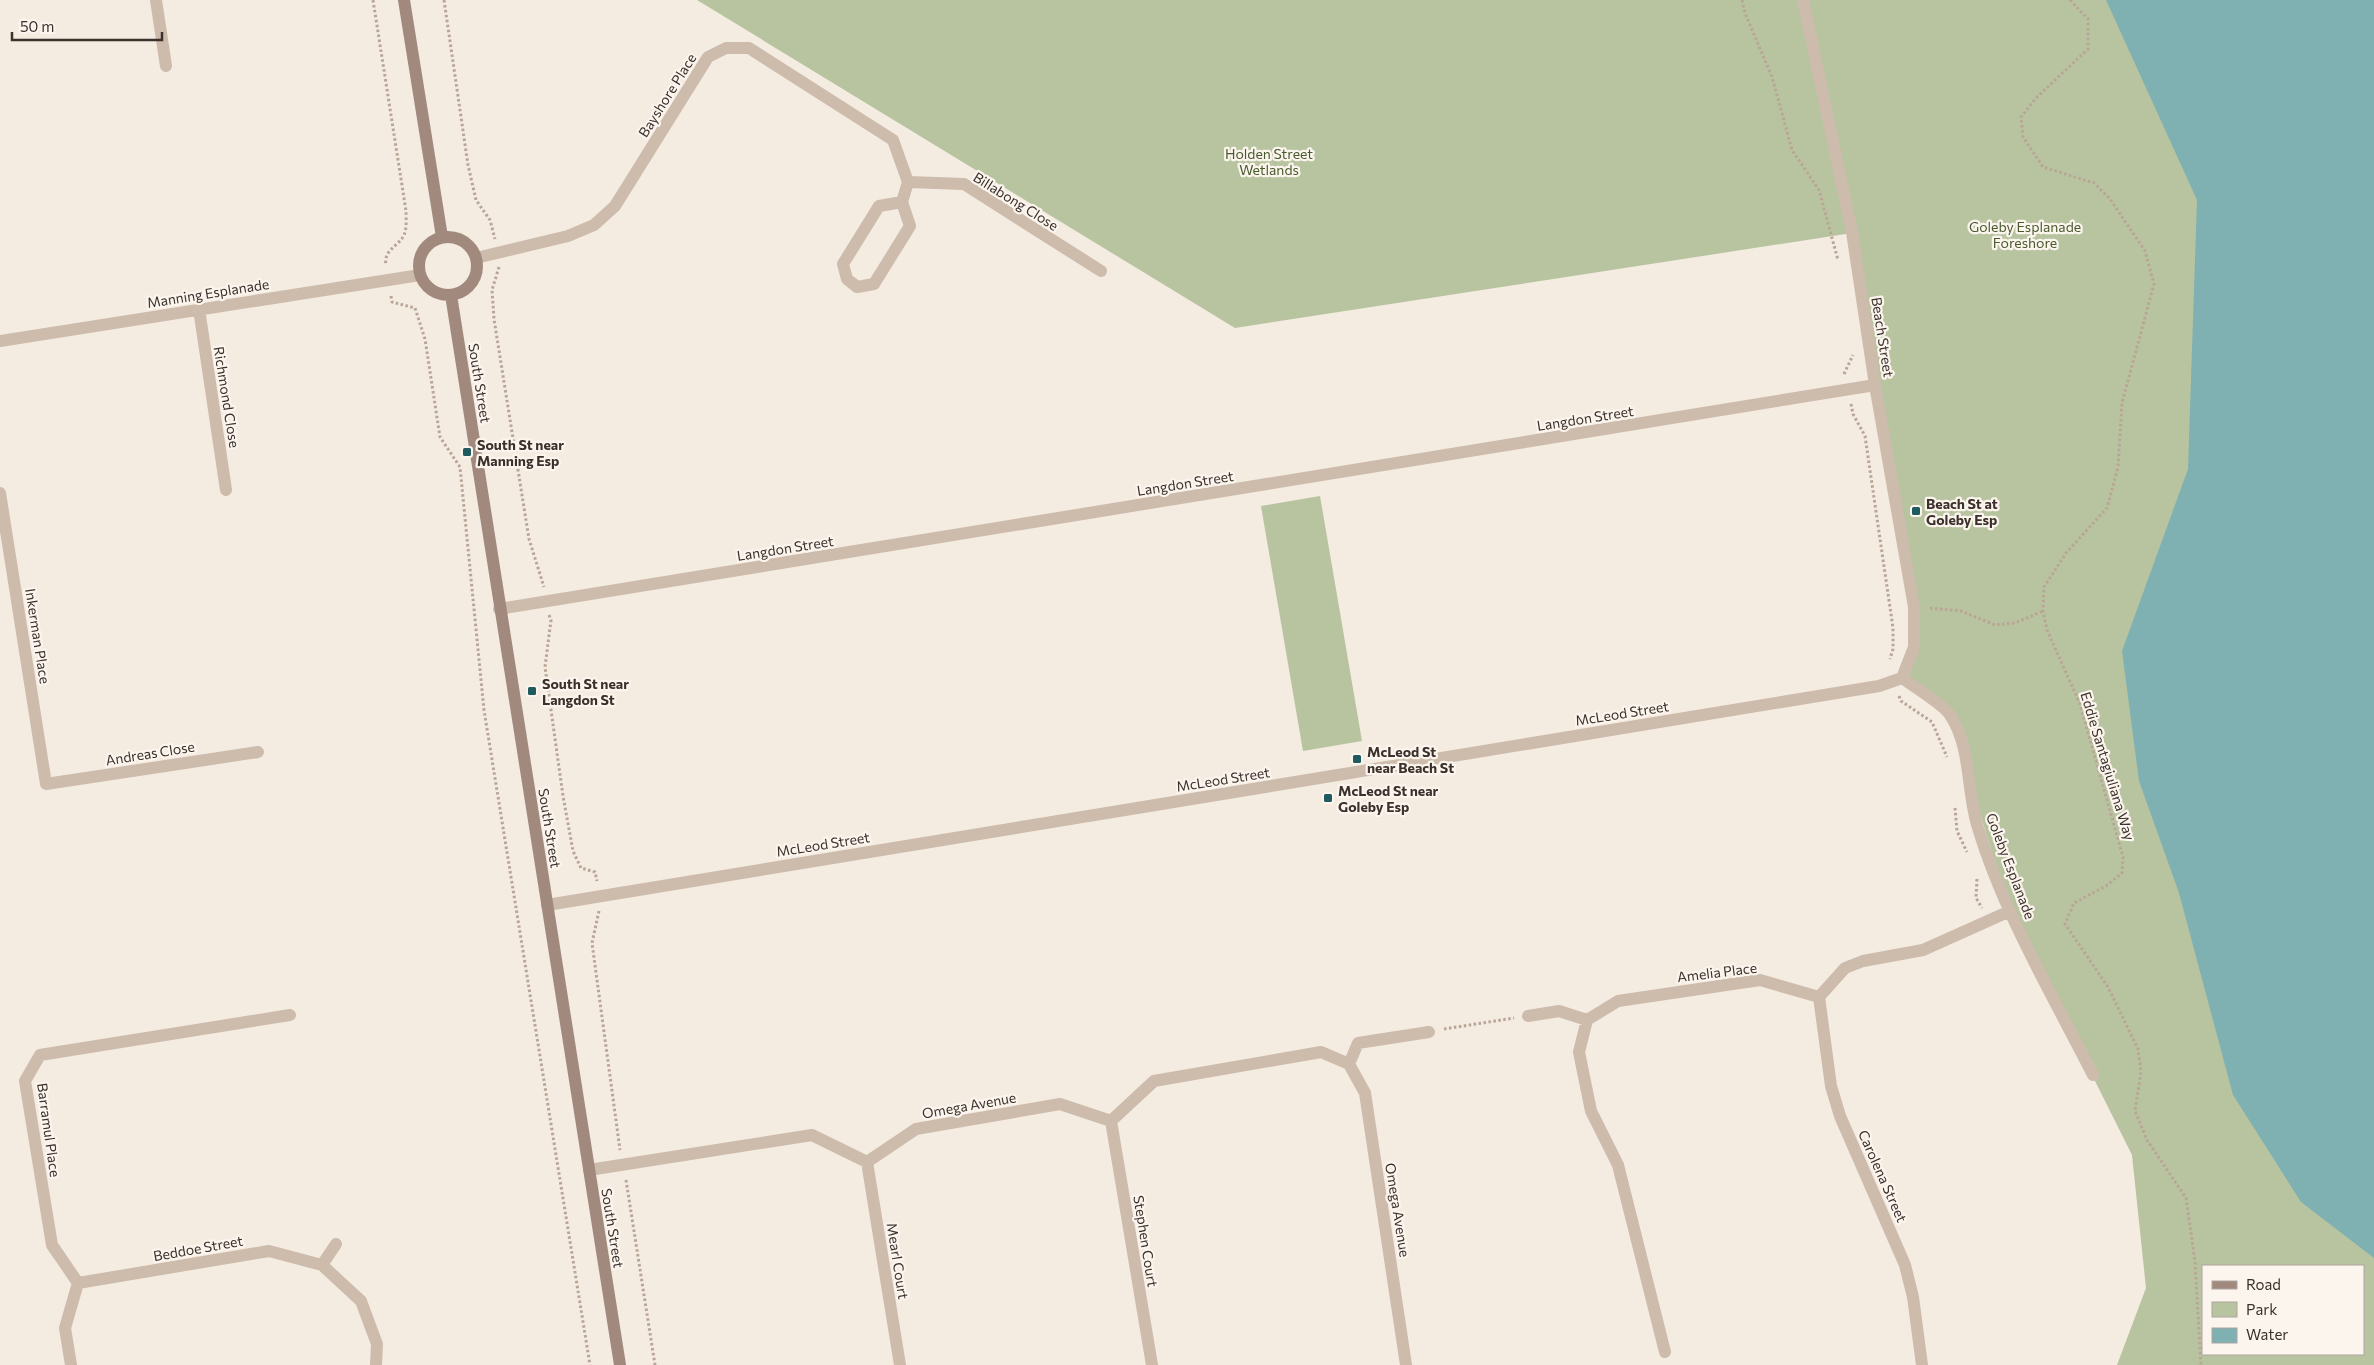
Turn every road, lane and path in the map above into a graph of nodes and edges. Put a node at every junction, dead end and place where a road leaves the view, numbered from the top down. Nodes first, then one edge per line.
1 (156, 0) edge
2 (373, 0) edge
3 (404, 0) edge
4 (444, 0) edge
5 (1742, 0) edge
6 (1803, 0) edge
7 (2070, 0) edge
8 (166, 66) dead end
9 (908, 182) junction
10 (902, 202) junction
11 (442, 237) junction
12 (499, 252) junction
13 (476, 258) junction
14 (1841, 267) dead end
15 (1101, 271) dead end
16 (420, 275) junction
17 (388, 280) junction
18 (451, 295) junction
19 (198, 309) junction
20 (0, 341) edge
21 (1852, 346) dead end
22 (1875, 385) junction
23 (1847, 390) junction
24 (226, 490) dead end
25 (0, 493) edge
26 (546, 602) junction
27 (1914, 607) junction
28 (499, 610) junction
29 (2043, 611) junction
30 (1898, 680) junction
31 (258, 752) dead end
32 (1949, 766) dead end
33 (46, 784) joint
34 (1955, 806) dead end
35 (1970, 858) dead end
36 (1975, 873) dead end
37 (601, 896) junction
38 (547, 905) junction
39 (2010, 910) junction
40 (1989, 920) junction
41 (1819, 998) junction
42 (290, 1015) dead end
43 (1528, 1016) joint
44 (1587, 1020) junction
45 (1429, 1032) joint
46 (1349, 1064) junction
47 (2093, 1075) dead end
48 (1111, 1121) junction
49 (867, 1162) junction
50 (622, 1165) junction
51 (589, 1170) junction
52 (336, 1244) dead end
53 (322, 1265) junction
54 (78, 1283) junction
55 (1665, 1352) dead end
56 (72, 1365) edge
57 (376, 1365) edge
58 (590, 1365) edge
59 (620, 1365) edge
60 (656, 1365) edge
61 (900, 1365) edge
62 (1152, 1365) edge
63 (1406, 1365) edge
64 (1922, 1365) edge
65 (2201, 1365) edge

1 - 8 street
2 - 17 path
3 - 11 street
4 - 12 path
5 - 14 path
6 - 22 street, Beach Street
7 - 29 path, Eddie Santagiuliana Way
9 - 10 street
9 - 12 street, Bayshore Place
9 - 15 street, Billabong Close
10 - 10 street
11 - 13 street
11 - 16 street
12 - 13 street, Bayshore Place
12 - 26 path
13 - 18 street
16 - 17 street, Manning Esplanade
16 - 18 street
17 - 19 street, Manning Esplanade
17 - 58 path
18 - 28 street, South Street
19 - 20 street, Manning Esplanade
19 - 24 street, Richmond Close
21 - 23 path
22 - 23 street, Langdon Street
22 - 27 street, Beach Street
23 - 26 street, Langdon Street
23 - 30 path
25 - 33 street, Inkerman Place
26 - 28 street, Langdon Street
26 - 37 path
27 - 29 path
27 - 30 street, Beach Street
28 - 38 street, South Street
29 - 65 path, Eddie Santagiuliana Way
30 - 32 path
30 - 37 street, McLeod Street
30 - 39 street, Goleby Esplanade
31 - 33 street, Andreas Close
34 - 35 path
36 - 40 path
37 - 38 street, McLeod Street
37 - 50 path
38 - 51 street, South Street
39 - 40 street
39 - 47 street, Goleby Esplanade
40 - 41 street
41 - 44 street, Amelia Place
41 - 64 street, Carolena Street
42 - 54 street, Barramul Place
43 - 44 street
43 - 45 path
44 - 55 street
45 - 46 street
46 - 48 street
46 - 63 street, Omega Avenue
48 - 49 street, Omega Avenue
48 - 62 street, Stephen Court
49 - 50 street
49 - 61 street, Mearl Court
50 - 51 street
50 - 60 path
51 - 59 street, South Street
52 - 53 street
53 - 54 street, Beddoe Street
53 - 57 street, Beddoe Street
54 - 56 street

